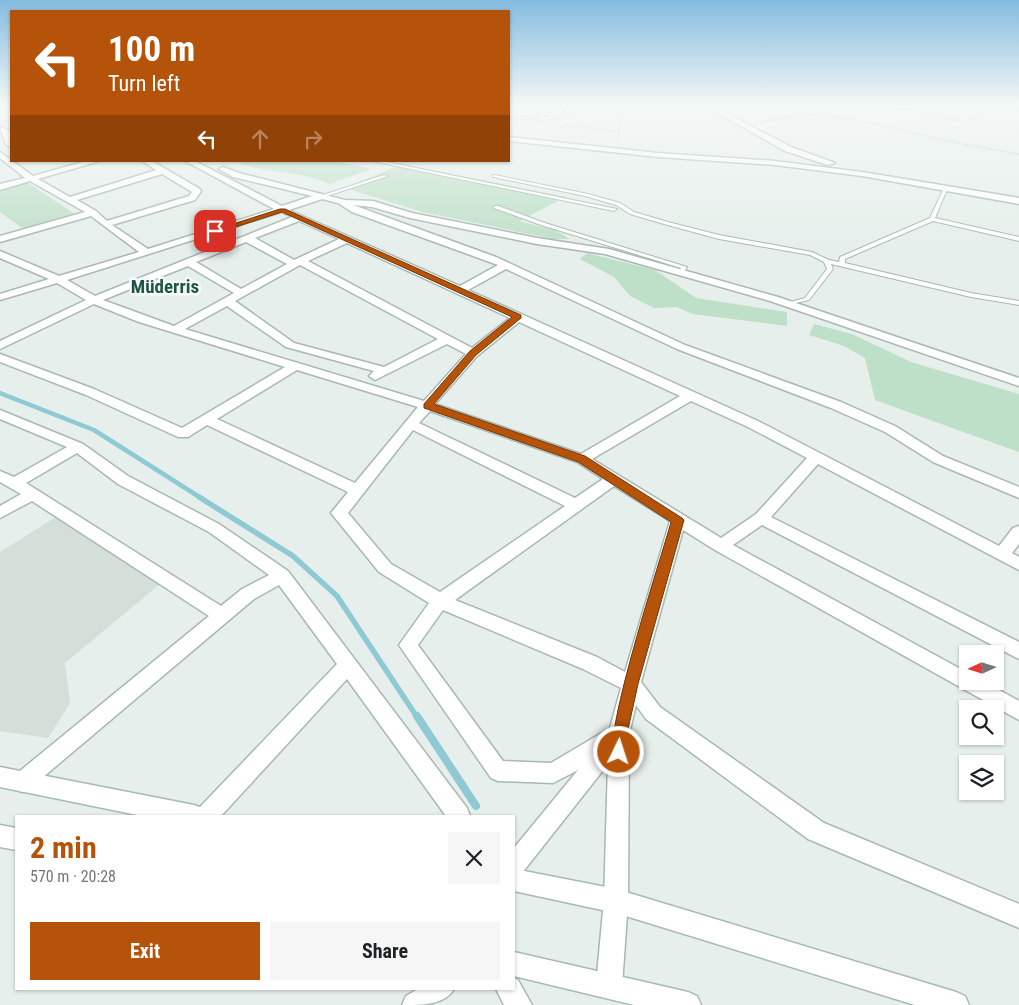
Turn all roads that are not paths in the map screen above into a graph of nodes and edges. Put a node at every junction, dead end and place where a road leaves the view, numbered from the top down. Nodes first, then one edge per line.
1 (643, 152) edge
2 (797, 152) edge
3 (0, 154) edge
4 (10, 162) edge
5 (10, 162) edge
6 (92, 162) edge
7 (148, 162) edge
8 (191, 162) edge
9 (208, 162) edge
10 (379, 162) edge
11 (163, 171) junction
12 (862, 174) junction
13 (386, 176) dead end
14 (495, 176) dead end
15 (32, 179) junction
16 (0, 187) edge
17 (946, 188) junction
18 (322, 196) junction
19 (69, 200) junction
20 (341, 201) junction
21 (1019, 201) edge
22 (496, 206) dead end
23 (283, 210) junction
24 (632, 212) junction
25 (93, 213) junction
26 (300, 217) junction
27 (932, 219) junction
28 (105, 224) junction
29 (0, 238) edge
30 (246, 238) junction
31 (347, 239) junction
32 (1019, 239) edge
33 (147, 253) junction
34 (0, 254) edge
35 (826, 261) junction
36 (187, 262) junction
37 (297, 262) junction
38 (842, 264) junction
39 (505, 265) junction
40 (681, 272) junction
41 (57, 279) junction
42 (461, 290) junction
43 (241, 293) junction
44 (0, 297) edge
45 (94, 300) junction
46 (227, 301) junction
47 (1019, 303) edge
48 (789, 304) junction
49 (518, 317) junction
50 (175, 330) junction
51 (448, 340) junction
52 (0, 345) edge
53 (290, 345) junction
54 (473, 353) junction
55 (0, 358) edge
56 (269, 358) junction
57 (295, 366) junction
58 (383, 370) junction
59 (1019, 382) edge
60 (360, 386) junction
61 (691, 395) junction
62 (428, 406) junction
63 (0, 414) edge
64 (207, 420) junction
65 (411, 424) junction
66 (78, 447) junction
67 (816, 457) junction
68 (582, 459) junction
69 (0, 476) edge
70 (612, 480) junction
71 (15, 483) junction
72 (358, 492) junction
73 (1019, 493) edge
74 (32, 494) junction
75 (576, 505) junction
76 (0, 513) edge
77 (761, 518) junction
78 (678, 520) junction
79 (1019, 532) edge
80 (721, 546) junction
81 (1002, 555) junction
82 (1019, 564) edge
83 (282, 576) junction
84 (440, 601) junction
85 (222, 616) junction
86 (1019, 651) edge
87 (348, 665) junction
88 (631, 684) junction
89 (1019, 711) edge
90 (619, 734) junction
91 (0, 777) edge
92 (22, 782) junction
93 (189, 815) edge
94 (208, 815) edge
95 (458, 815) edge
96 (0, 836) edge
97 (15, 839) edge
98 (515, 864) edge
99 (515, 880) edge
100 (616, 901) junction
101 (1019, 916) edge
102 (515, 964) edge
103 (609, 985) junction
104 (439, 990) edge
105 (510, 990) edge
106 (415, 1005) edge
107 (519, 1005) edge
108 (686, 1005) edge
109 (956, 1005) edge

1 - 12 street
2 - 12 street
3 - 4 street
5 - 15 street
6 - 15 street
7 - 11 street
8 - 23 street
9 - 18 street
10 - 24 lane
11 - 19 street
11 - 28 street
12 - 17 street
13 - 18 lane
14 - 24 lane
15 - 16 street
15 - 19 street
17 - 21 street
17 - 27 lane
18 - 20 street
18 - 23 street
19 - 25 street
20 - 39 street
20 - 40 street
22 - 40 lane
23 - 26 street
23 - 33 street
24 - 35 lane
25 - 28 street
25 - 29 street
26 - 30 street
26 - 31 street
27 - 32 lane
27 - 38 lane
28 - 33 street
30 - 36 street
30 - 37 street
31 - 37 street
31 - 42 street
33 - 41 street
34 - 41 street
35 - 38 lane
35 - 48 lane
36 - 43 street
36 - 45 street
37 - 43 street
37 - 51 street
38 - 47 lane
39 - 42 street
39 - 73 street
40 - 48 street
41 - 44 street
41 - 45 street
42 - 49 street
43 - 46 street
45 - 50 street
45 - 52 street
46 - 50 street
46 - 53 street
48 - 59 street
49 - 54 street
49 - 61 street
50 - 56 street
51 - 54 street
51 - 58 street
53 - 56 street
53 - 58 street
54 - 62 street
55 - 64 street
56 - 57 street
57 - 60 street
57 - 64 street
58 - 60 street
60 - 62 street
61 - 67 street
61 - 68 street
62 - 65 street
62 - 68 street
63 - 66 street
64 - 72 street
65 - 72 street
65 - 75 street
66 - 71 street
66 - 83 street
67 - 77 street
67 - 81 street
68 - 70 street
69 - 71 street
70 - 75 street
70 - 78 street
71 - 74 street
72 - 84 street
74 - 76 street
74 - 85 street
75 - 84 street
77 - 80 street
77 - 86 street
78 - 80 street
78 - 88 street
79 - 81 street
80 - 89 street
81 - 82 street
83 - 85 street
83 - 87 street
84 - 88 street
84 - 90 street
85 - 92 street
87 - 94 street
87 - 95 street
88 - 90 street
88 - 101 street
90 - 98 street
90 - 100 street
91 - 92 street
92 - 93 street
96 - 97 street
99 - 100 street
100 - 103 street
100 - 109 street
102 - 103 street
103 - 108 street
104 - 106 street
105 - 107 street

